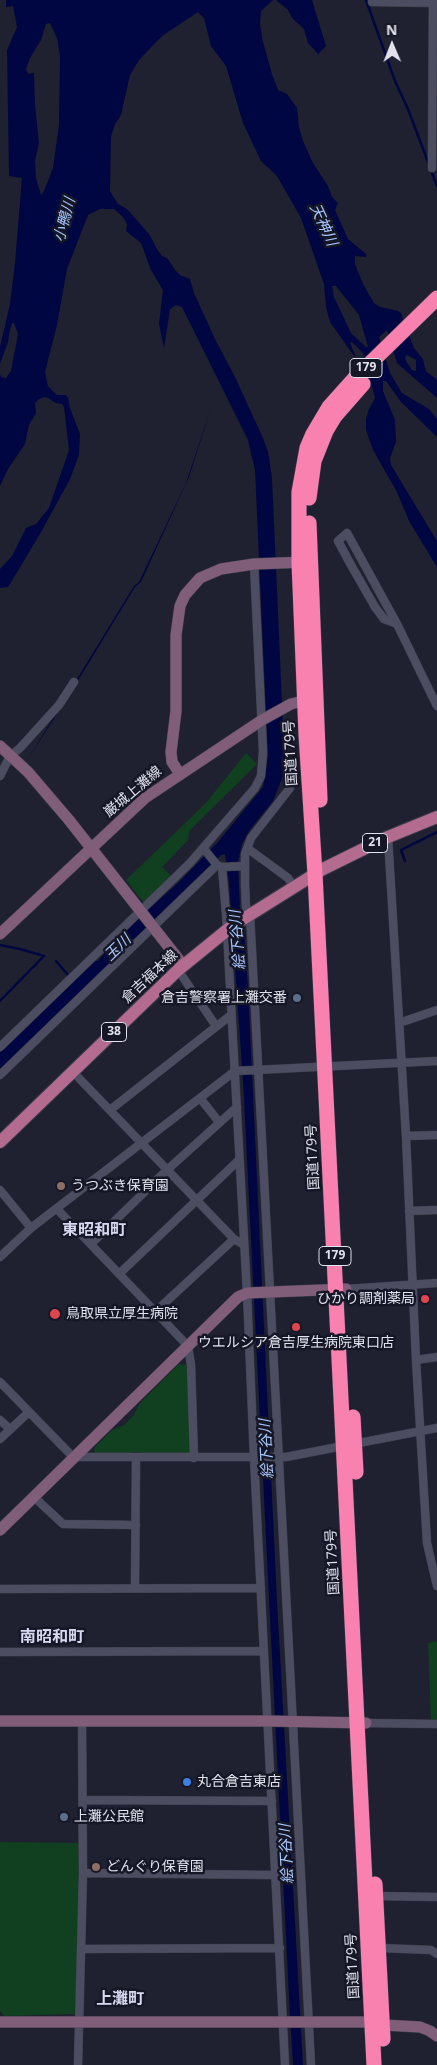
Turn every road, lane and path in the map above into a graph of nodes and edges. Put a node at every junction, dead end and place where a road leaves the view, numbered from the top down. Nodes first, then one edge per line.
1 (383, 0) edge
2 (372, 2) dead end
3 (434, 2) edge
4 (435, 53) edge
5 (432, 168) dead end
6 (437, 298) edge
7 (437, 312) edge
8 (311, 454) junction
9 (299, 562) junction
10 (256, 564) junction
11 (396, 624) junction
12 (74, 682) dead end
13 (304, 701) junction
14 (437, 706) edge
15 (263, 719) junction
16 (5, 751) edge
17 (180, 774) junction
18 (0, 776) edge
19 (290, 788) dead end
20 (437, 817) edge
21 (388, 837) junction
22 (92, 848) junction
23 (247, 848) junction
24 (204, 849) junction
25 (220, 866) junction
26 (244, 866) junction
27 (319, 871) junction
28 (294, 887) junction
29 (142, 911) junction
30 (248, 915) junction
31 (153, 925) junction
32 (229, 928) junction
33 (0, 934) edge
34 (181, 968) junction
35 (437, 1010) edge
36 (231, 1015) junction
37 (399, 1023) junction
38 (216, 1026) junction
39 (0, 1047) edge
40 (437, 1061) edge
41 (401, 1063) junction
42 (329, 1067) junction
43 (256, 1070) junction
44 (72, 1071) junction
45 (237, 1071) junction
46 (0, 1075) edge
47 (200, 1098) junction
48 (237, 1107) junction
49 (110, 1110) junction
50 (219, 1122) junction
51 (437, 1135) edge
52 (406, 1136) junction
53 (0, 1142) edge
54 (142, 1144) junction
55 (239, 1160) junction
56 (167, 1170) junction
57 (0, 1190) edge
58 (198, 1200) junction
59 (57, 1209) junction
60 (437, 1210) edge
61 (409, 1211) junction
62 (31, 1228) junction
63 (234, 1239) junction
64 (91, 1244) junction
65 (244, 1245) junction
66 (0, 1257) edge
67 (119, 1274) junction
68 (437, 1283) edge
69 (413, 1285) junction
70 (341, 1289) junction
71 (250, 1292) junction
72 (267, 1292) junction
73 (155, 1312) junction
74 (188, 1346) junction
75 (437, 1357) edge
76 (416, 1360) junction
77 (0, 1382) edge
78 (29, 1412) junction
79 (0, 1420) edge
80 (437, 1428) edge
81 (10, 1429) junction
82 (420, 1431) junction
83 (0, 1438) edge
84 (349, 1446) junction
85 (73, 1457) junction
86 (136, 1457) junction
87 (276, 1457) junction
88 (194, 1458) junction
89 (257, 1458) junction
90 (34, 1496) junction
91 (136, 1525) junction
92 (0, 1530) edge
93 (437, 1586) edge
94 (135, 1588) junction
95 (261, 1588) junction
96 (0, 1589) edge
97 (264, 1651) junction
98 (0, 1652) edge
99 (82, 1720) junction
100 (0, 1721) edge
101 (271, 1721) junction
102 (289, 1722) junction
103 (361, 1723) junction
104 (437, 1724) edge
105 (83, 1800) junction
106 (272, 1801) junction
107 (83, 1873) junction
108 (276, 1876) junction
109 (376, 1896) junction
110 (437, 1897) edge
111 (280, 1948) junction
112 (380, 1948) junction
113 (82, 1949) junction
114 (437, 1954) edge
115 (78, 2021) junction
116 (0, 2022) edge
117 (305, 2022) junction
118 (287, 2023) junction
119 (378, 2023) junction
120 (437, 2036) edge
121 (78, 2065) edge
122 (285, 2065) edge
123 (310, 2065) edge
124 (374, 2065) edge
125 (385, 2065) edge

1 - 2 street
1 - 3 street
3 - 4 street
4 - 5 street
6 - 8 highway, 国道179号 / 179
7 - 8 highway, 国道179号 / 179
8 - 9 highway, 国道179号 / 179
9 - 10 street
9 - 13 highway, 国道179号 / 179
10 - 15 street
10 - 17 street
11 - 11 street
11 - 14 street
12 - 16 street
13 - 15 street, 巌城上灘線
13 - 27 highway, 国道179号 / 179
15 - 17 street, 巌城上灘線
15 - 24 street
16 - 18 street
16 - 22 street
17 - 22 street, 巌城上灘線
19 - 23 street
20 - 21 main road, 21
21 - 27 main road, 21
21 - 37 street
22 - 29 street
22 - 33 street, 巌城上灘線
23 - 26 street
23 - 28 street
24 - 25 street
24 - 29 street
25 - 26 street
25 - 31 street
25 - 32 street
26 - 30 street
27 - 28 main road, 倉吉福本線 / 38
27 - 42 highway, 国道179号 / 179
28 - 30 main road, 倉吉福本線 / 38
29 - 31 street
29 - 39 street
30 - 32 main road, 倉吉福本線 / 38
30 - 43 street
31 - 34 street
31 - 46 street
32 - 34 main road, 倉吉福本線 / 38
32 - 36 street
34 - 38 street
34 - 44 main road, 倉吉福本線 / 38
35 - 37 street
36 - 38 street
36 - 45 street
37 - 41 street
38 - 49 street
40 - 41 street
41 - 42 street
41 - 52 street
42 - 43 street
42 - 70 highway, 国道179号 / 179
43 - 45 street
43 - 72 street
44 - 49 street
44 - 53 main road, 倉吉福本線 / 38
45 - 47 street
45 - 48 street
47 - 50 street
47 - 54 street
48 - 50 street
48 - 55 street
49 - 54 street
50 - 56 street
51 - 52 street
52 - 61 street
54 - 56 street
54 - 59 street
55 - 58 street
55 - 65 street
56 - 58 street
56 - 64 street
57 - 62 street
58 - 63 street
58 - 67 street
59 - 62 street
59 - 64 street
60 - 61 street
61 - 69 street
62 - 66 street
63 - 65 street
63 - 73 street
64 - 67 street
65 - 71 street
67 - 73 street
68 - 69 street
69 - 70 street
69 - 76 street
70 - 72 street
70 - 84 highway, 国道179号 / 179
71 - 72 street
71 - 74 street
71 - 89 street
72 - 87 street
73 - 74 street
74 - 85 street
74 - 88 street
75 - 76 street
76 - 82 street
77 - 78 street
78 - 81 street
78 - 85 street
79 - 81 street
80 - 82 street
81 - 83 street
82 - 84 street
82 - 93 street
84 - 87 street
84 - 103 highway, 国道179号 / 179
85 - 86 street
85 - 90 street
86 - 88 street
86 - 91 street
87 - 89 street
87 - 102 street
88 - 89 street
89 - 95 street
90 - 91 street
90 - 92 street
91 - 94 street
94 - 95 street
94 - 96 street
95 - 97 street
97 - 98 street
97 - 101 street
99 - 100 street
99 - 101 street
99 - 105 street
101 - 102 street
101 - 106 street
102 - 103 street
102 - 117 street
103 - 104 street
103 - 109 highway, 国道179号 / 179
103 - 119 highway, 国道179号 / 179
105 - 106 street
105 - 107 street
106 - 108 street
107 - 108 street
107 - 113 street
108 - 111 street
109 - 110 street
109 - 112 highway, 国道179号 / 179
111 - 113 street
111 - 118 street
112 - 114 street
112 - 119 highway, 国道179号 / 179
113 - 115 street
115 - 116 street
115 - 118 street
115 - 121 street
117 - 118 street
117 - 119 street
117 - 123 street
118 - 122 street
119 - 120 street
119 - 124 highway, 国道179号 / 179
119 - 125 highway, 国道179号 / 179

